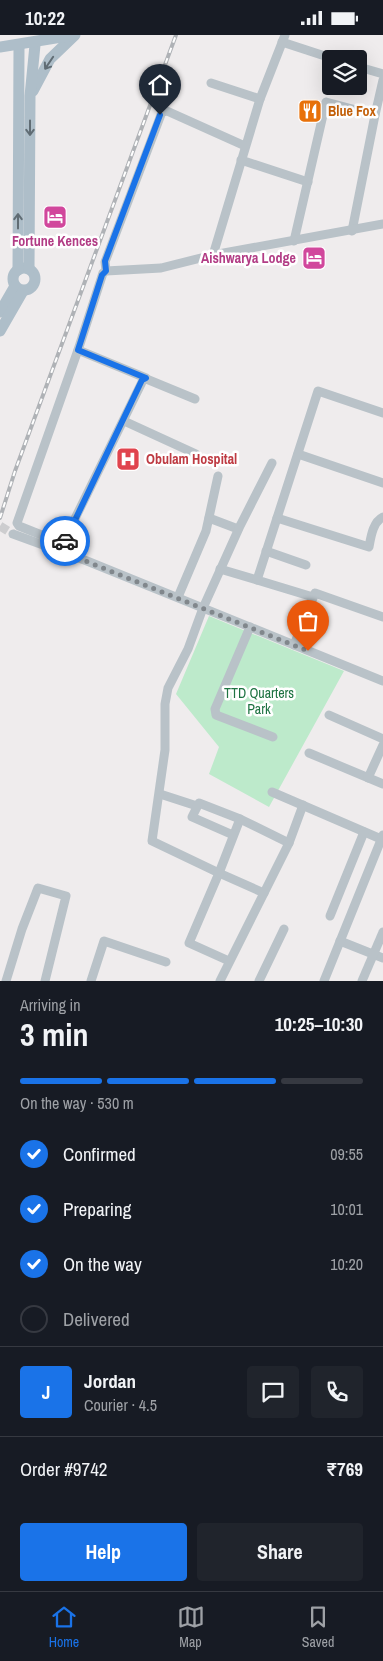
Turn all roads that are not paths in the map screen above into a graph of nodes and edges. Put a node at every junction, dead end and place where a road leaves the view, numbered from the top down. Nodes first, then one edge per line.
1 (9, 35) edge
2 (63, 35) edge
3 (74, 35) edge
4 (36, 39) edge
5 (284, 39) edge
6 (0, 41) edge
7 (0, 47) edge
8 (17, 47) junction
9 (322, 54) edge
10 (367, 69) edge
11 (383, 74) edge
12 (383, 80) edge
13 (211, 83) dead end
14 (30, 95) junction
15 (260, 99) junction
16 (375, 115) junction
17 (244, 146) junction
18 (241, 160) junction
19 (308, 182) junction
20 (383, 224) edge
21 (352, 231) junction
22 (294, 241) junction
23 (213, 255) junction
24 (24, 269) junction
25 (106, 271) junction
26 (19, 289) junction
27 (0, 312) edge
28 (0, 331) edge
29 (78, 350) junction
30 (146, 378) junction
31 (195, 399) dead end
32 (383, 413) edge
33 (124, 421) junction
34 (298, 454) junction
35 (196, 455) dead end
36 (272, 463) dead end
37 (218, 476) dead end
38 (383, 483) edge
39 (383, 517) edge
40 (209, 518) junction
41 (277, 518) junction
42 (238, 529) junction
43 (13, 534) tunnel mouth
44 (63, 543) junction
45 (266, 551) junction
46 (73, 556) junction
47 (306, 565) dead end
48 (220, 569) junction
49 (257, 580) junction
50 (178, 597) junction
51 (313, 597) junction
52 (203, 608) junction
53 (383, 617) edge
54 (250, 627) junction
55 (294, 645) junction
56 (383, 681) edge
57 (329, 715) dead end
58 (273, 737) dead end
59 (383, 739) edge
60 (383, 745) edge
61 (309, 753) dead end
62 (368, 778) junction
63 (383, 784) edge
64 (272, 793) dead end
65 (160, 794) junction
66 (303, 805) junction
67 (197, 806) junction
68 (240, 819) junction
69 (364, 832) junction
70 (234, 835) junction
71 (382, 837) edge
72 (289, 843) junction
73 (219, 873) junction
74 (264, 893) junction
75 (330, 916) dead end
76 (284, 929) dead end
77 (383, 932) edge
78 (340, 941) junction
79 (373, 954) junction
80 (383, 958) edge
81 (229, 961) junction
82 (166, 962) dead end
83 (6, 981) edge
84 (45, 981) edge
85 (90, 981) edge
86 (220, 981) edge
87 (259, 981) edge
88 (324, 981) edge
89 (362, 981) edge

1 - 8 main road
2 - 4 street
3 - 7 main road, bridge
3 -> 14 main road
4 - 6 main road
4 - 8 main road
4 - 14 main road
5 - 9 street
5 - 15 street
7 - 8 street
24 -> 8 main road
10 - 11 street
12 - 16 street
13 - 15 street
14 -> 24 main road
15 - 17 street
16 - 19 street
16 - 21 street
17 - 18 street
17 - 25 street
18 - 19 street
18 - 23 street
19 - 22 street
20 - 21 street
21 - 22 street
22 - 23 street
23 - 25 street
24 - 26 main road
24 - 26 main road
25 - 29 street
26 - 27 main road
26 - 28 main road
29 - 30 street
29 - 44 street
30 - 31 street
30 - 33 street
32 - 34 street
33 - 35 street
33 - 44 street
34 - 38 street
34 - 41 street
36 - 42 street
37 - 40 street
39 - 41 street
40 - 42 street
40 - 50 street
41 - 45 street
42 - 48 street
43 - 46 street
44 - 46 street
45 - 47 street
45 - 49 street
46 - 50 street
48 - 49 street
48 - 52 street
49 - 51 street
50 - 52 street
51 - 53 street
51 - 55 street
52 - 54 street
52 - 65 street
54 - 55 street
54 - 58 street
55 - 56 street
57 - 59 street
60 - 62 street
61 - 62 street
62 - 63 street
64 - 66 street
65 - 67 street
65 - 73 street
66 - 69 street
66 - 72 street
67 - 68 street
67 - 70 street
68 - 70 street
68 - 72 street
69 - 71 street
69 - 75 street
70 - 73 street
71 - 78 street
72 - 74 street
73 - 74 street
73 - 81 street
74 - 81 street
76 - 87 street
77 - 79 street
78 - 79 street
78 - 88 street
79 - 80 street
79 - 89 street
81 - 86 street
82 - 85 street
83 - 84 street

